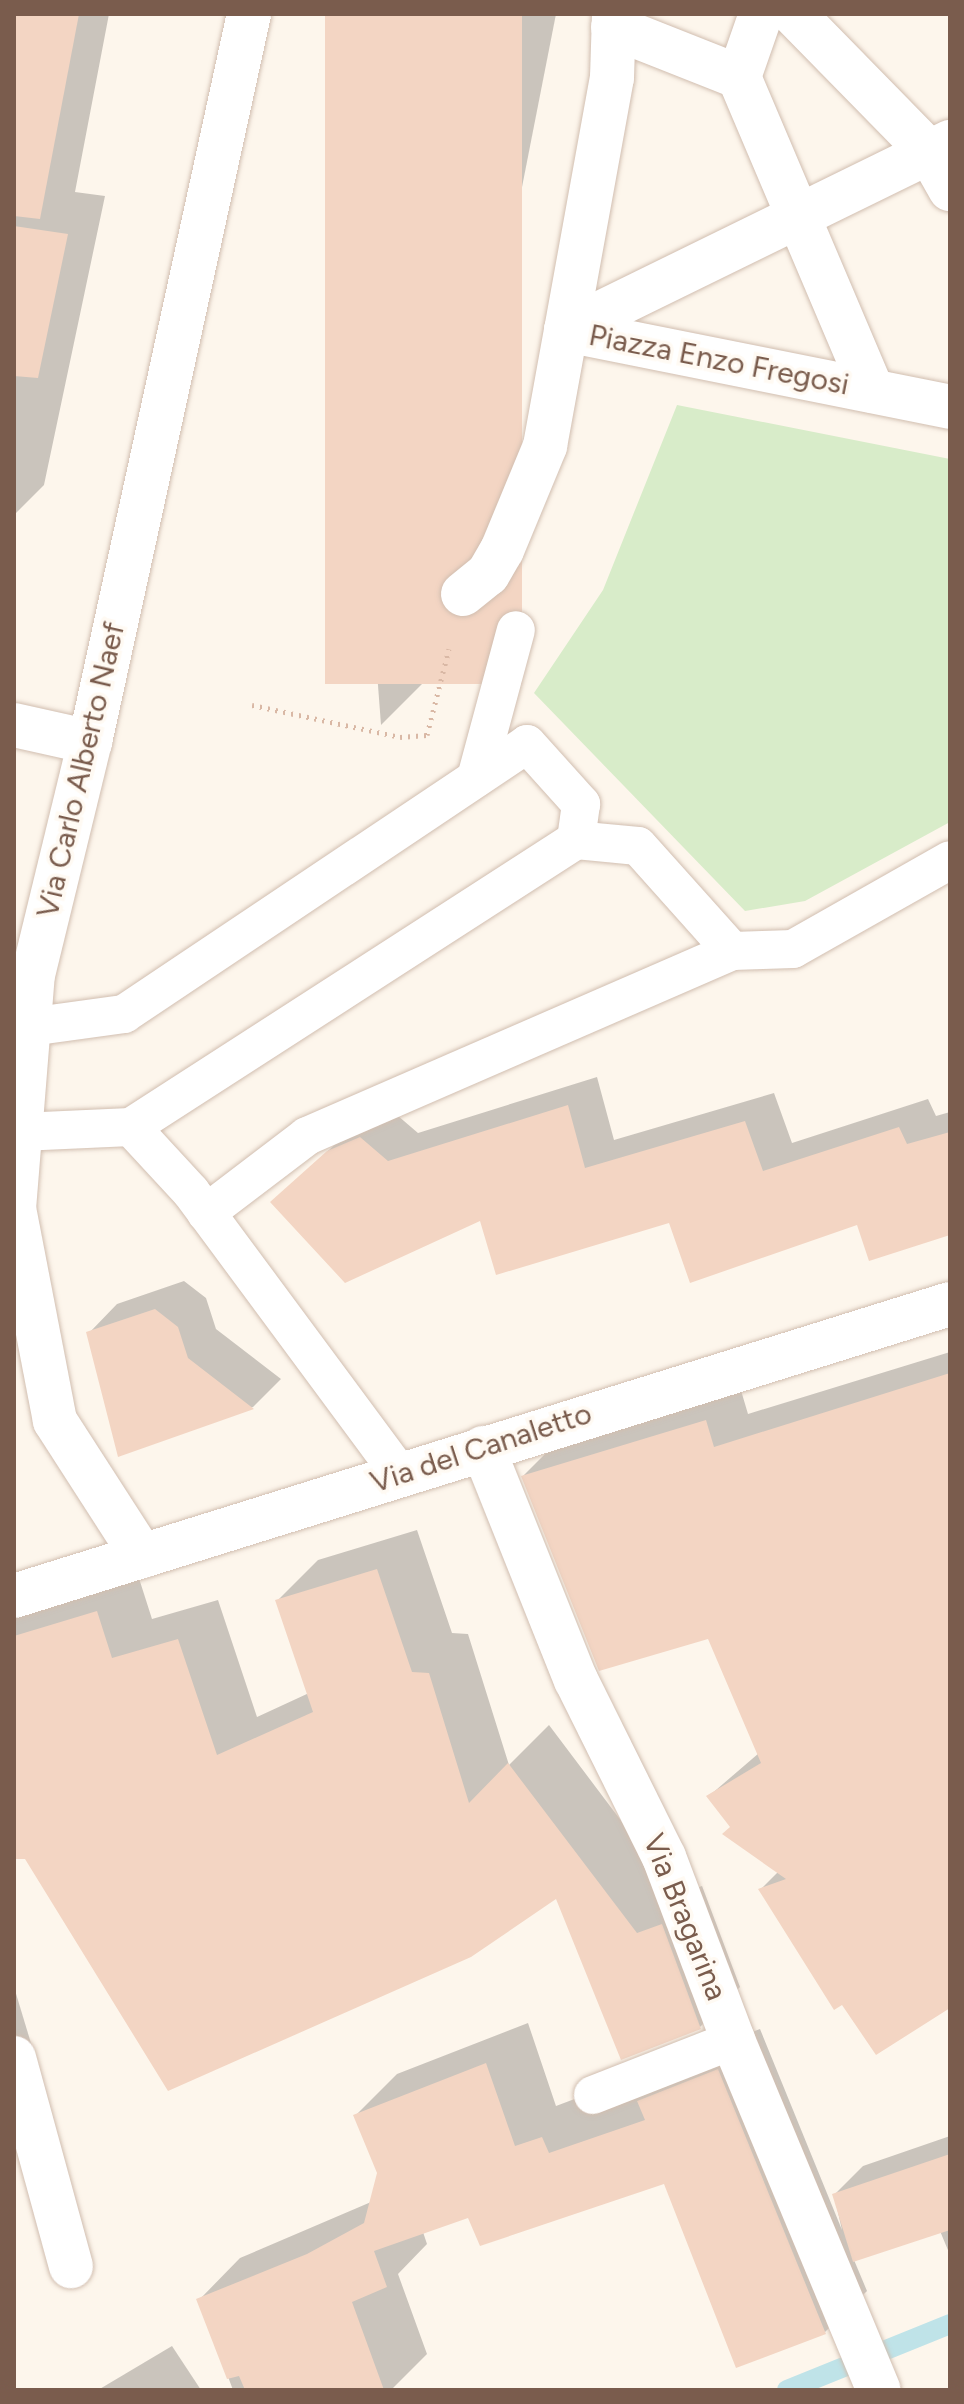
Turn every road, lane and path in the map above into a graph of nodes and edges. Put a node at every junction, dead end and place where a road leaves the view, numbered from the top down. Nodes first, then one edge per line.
1 (249, 14) edge
2 (761, 14) edge
3 (794, 14) edge
4 (614, 20) edge
5 (739, 77) junction
6 (943, 161) edge
7 (802, 215) junction
8 (566, 330) junction
9 (872, 391) junction
10 (950, 407) edge
11 (463, 594) joint
12 (516, 630) dead end
13 (252, 705) dead end
14 (14, 725) edge
15 (90, 742) junction
16 (476, 778) junction
17 (576, 840) junction
18 (950, 860) edge
19 (732, 951) junction
20 (29, 1027) junction
21 (131, 1127) junction
22 (20, 1132) junction
23 (206, 1213) junction
24 (950, 1304) edge
25 (483, 1448) junction
26 (400, 1474) junction
27 (142, 1556) junction
28 (14, 1596) edge
29 (733, 2040) junction
30 (14, 2058) edge
31 (593, 2095) dead end
32 (29, 2168) edge
33 (71, 2266) dead end
34 (879, 2390) edge

1 - 15 street, Via Carlo Alberto Naef
2 - 5 street
3 - 6 street, Piazza Enzo Fregosi
4 - 5 street, Piazza Enzo Fregosi
4 - 8 street, Piazza Enzo Fregosi
5 - 7 street, Piazza Enzo Fregosi
6 - 7 street, Piazza Enzo Fregosi
7 - 8 street, Piazza Enzo Fregosi
7 - 9 street, Piazza Enzo Fregosi
8 - 9 street, Piazza Enzo Fregosi
8 - 11 street, Piazza Enzo Fregosi
9 - 10 street, Piazza Enzo Fregosi
11 - 13 path
12 - 16 lane
14 - 15 street
15 - 20 street, Via Carlo Alberto Naef
16 - 17 lane
16 - 20 lane
17 - 19 lane
17 - 21 lane
18 - 19 lane
19 - 23 lane
20 - 22 street, Via Carlo Alberto Naef
21 - 22 lane
21 - 23 lane
22 - 27 street, Via Carlo Alberto Naef
23 - 26 lane
24 - 25 street, Via del Canaletto
25 - 26 street, Via del Canaletto
25 - 29 street, Via Bragarina
26 - 27 street, Via del Canaletto
27 - 28 street, Via del Canaletto
29 - 31 lane
29 - 34 street, Via Bragarina
30 - 32 street
32 - 33 street

